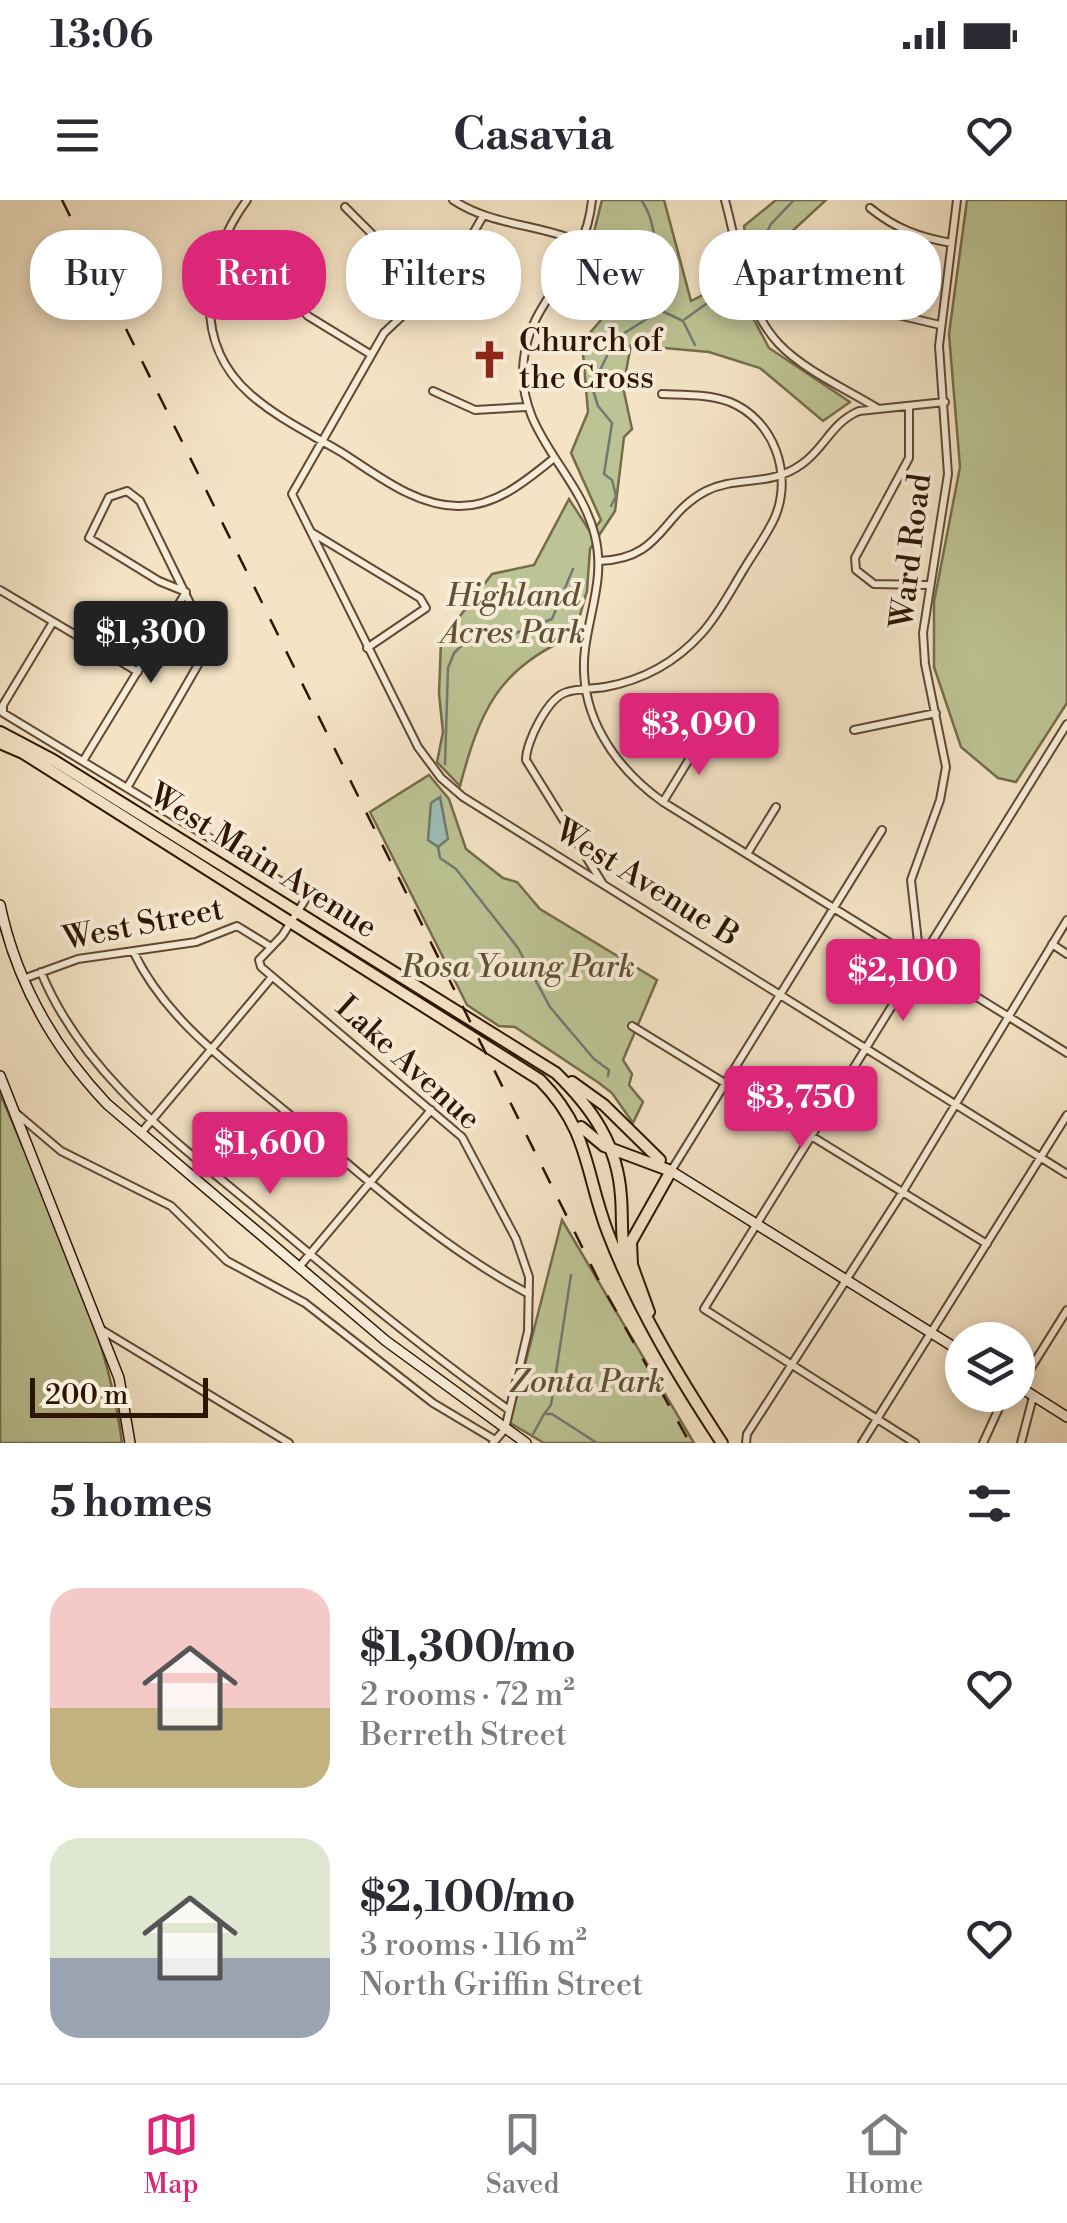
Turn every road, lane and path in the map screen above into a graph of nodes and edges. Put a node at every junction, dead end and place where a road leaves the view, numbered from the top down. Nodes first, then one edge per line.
1 (247, 200) edge
2 (453, 200) edge
3 (592, 200) edge
4 (726, 200) edge
5 (957, 200) edge
6 (344, 208) dead end
7 (870, 208) dead end
8 (483, 216) junction
9 (367, 230) edge
10 (475, 230) edge
11 (550, 230) edge
12 (586, 230) edge
13 (951, 243) junction
14 (541, 316) edge
15 (315, 320) edge
16 (395, 320) edge
17 (920, 320) edge
18 (940, 325) junction
19 (370, 354) junction
20 (433, 390) dead end
21 (662, 394) dead end
22 (945, 402) junction
23 (526, 406) junction
24 (909, 407) junction
25 (878, 408) junction
26 (320, 439) junction
27 (553, 460) junction
28 (781, 476) junction
29 (310, 531) junction
30 (599, 561) junction
31 (928, 585) junction
32 (0, 590) edge
33 (186, 592) junction
34 (53, 622) junction
35 (368, 648) junction
36 (138, 672) junction
37 (587, 689) junction
38 (1, 710) edge
39 (936, 713) junction
40 (1067, 724) edge
41 (854, 730) dead end
42 (0, 732) edge
43 (704, 735) dead end
44 (0, 743) edge
45 (23, 753) junction
46 (0, 754) edge
47 (83, 761) junction
48 (127, 788) junction
49 (664, 802) junction
50 (776, 808) dead end
51 (882, 830) dead end
52 (747, 854) junction
53 (604, 885) junction
54 (0, 905) edge
55 (833, 907) junction
56 (295, 917) junction
57 (1067, 920) edge
58 (1052, 944) junction
59 (270, 947) junction
60 (133, 951) junction
61 (1067, 954) edge
62 (920, 962) junction
63 (41, 972) junction
64 (272, 978) junction
65 (23, 979) junction
66 (778, 994) junction
67 (1008, 1016) junction
68 (632, 1026) dead end
69 (212, 1049) junction
70 (866, 1049) junction
71 (1067, 1053) edge
72 (556, 1073) junction
73 (534, 1075) junction
74 (0, 1076) edge
75 (724, 1082) junction
76 (955, 1104) junction
77 (431, 1110) junction
78 (16, 1113) junction
79 (1067, 1115) edge
80 (152, 1120) junction
81 (140, 1134) junction
82 (812, 1136) junction
83 (611, 1149) junction
84 (1041, 1158) junction
85 (669, 1169) junction
86 (1067, 1174) edge
87 (370, 1183) junction
88 (902, 1193) junction
89 (757, 1224) junction
90 (987, 1244) junction
91 (310, 1254) junction
92 (299, 1267) junction
93 (845, 1279) junction
94 (530, 1294) junction
95 (1067, 1310) edge
96 (649, 1312) junction
97 (99, 1329) junction
98 (932, 1333) junction
99 (658, 1336) junction
100 (945, 1341) edge
101 (1035, 1360) edge
102 (790, 1366) junction
103 (1035, 1397) edge
104 (509, 1410) junction
105 (997, 1412) edge
106 (1029, 1412) edge
107 (1067, 1418) edge
108 (877, 1420) junction
109 (505, 1429) junction
110 (746, 1438) edge
111 (494, 1441) edge
112 (130, 1443) edge
113 (289, 1443) edge
114 (526, 1443) edge
115 (722, 1443) edge
116 (862, 1443) edge
117 (915, 1443) edge
118 (983, 1443) edge
119 (1022, 1443) edge

1 - 26 street
2 - 8 street
3 - 12 street
4 - 25 street
5 - 13 street, Ward Road
6 - 9 street
7 - 13 street
8 - 10 street
8 - 11 street
13 - 18 street, Ward Road
14 - 23 street
15 - 19 street
16 - 19 street
17 - 18 street
18 - 22 street, Ward Road
19 - 26 street
20 - 23 street
21 - 28 street
22 - 24 street
22 - 31 street, Ward Road
23 - 27 street
24 - 25 street
24 - 31 street
25 - 28 street
26 - 27 street
26 - 29 street, West Avenue B
27 - 30 street
28 - 30 street
28 - 37 street
29 - 35 street, West Avenue B
29 - 35 street
30 - 37 street
31 - 39 street, Ward Road
32 - 34 street
33 - 33 street
33 - 36 street
33 - 48 street
34 - 36 street
34 - 38 street
35 - 53 street, West Avenue B
36 - 47 street
37 - 49 street
37 - 53 street
38 - 47 street
39 - 41 street
39 - 62 street, Ward Road
40 - 62 street
42 - 56 main road, West Main Avenue
43 - 49 street
44 - 45 main road, West Main Avenue
45 - 46 main road
45 - 56 main road, West Main Avenue
47 - 48 street
48 - 56 street
49 - 52 street
50 - 52 street
51 - 55 street
52 - 55 street
53 - 66 street, West Avenue B
54 - 65 street
55 - 62 street
55 - 66 street
56 - 59 street
56 - 72 main road, West Main Avenue
56 - 73 main road, West Main Avenue
57 - 58 street
58 - 61 street
58 - 67 street
59 - 60 street, West Street
59 - 64 street
60 - 63 street, West Street
60 - 69 street
62 - 67 street
62 - 70 street
63 - 65 street, West Street
63 - 80 street
64 - 69 street
64 - 77 street, Lake Avenue
65 - 81 street
66 - 70 street, West Avenue B
66 - 75 street
67 - 71 street
67 - 76 street
68 - 75 street
69 - 80 street
69 - 87 street
70 - 76 street, West Avenue B
70 - 82 street
72 - 83 main road, West Main Avenue
72 - 85 main road
73 - 83 main road
73 - 99 main road, West Main Avenue
74 - 78 street
75 - 82 street
75 - 85 street
76 - 84 street, West Avenue B
76 - 88 street
77 - 87 street
77 - 94 street, Lake Avenue
78 - 97 street
78 - 111 street
79 - 84 street
80 - 81 street
80 - 91 street
81 - 92 street
82 - 88 street
82 - 89 street
83 - 85 main road
83 - 96 main road, West Main Avenue
84 - 86 street, West Avenue B
84 - 90 street
85 - 89 street
85 - 96 main road
87 - 91 street
87 - 94 street
88 - 90 street
88 - 93 street
89 - 93 street
89 - 102 street
90 - 98 street
91 - 92 street
91 - 104 street
92 - 109 street
93 - 98 street
93 - 102 street
94 - 104 street, Lake Avenue
95 - 101 street
96 - 99 main road, West Main Avenue
97 - 112 street
97 - 113 street
98 - 100 street
98 - 108 street
99 - 115 main road, West Main Avenue
102 - 108 street
102 - 110 street
103 - 107 street
104 - 109 street, Lake Avenue
105 - 118 street
106 - 119 street
108 - 116 street
108 - 117 street
109 - 111 street
109 - 114 street

